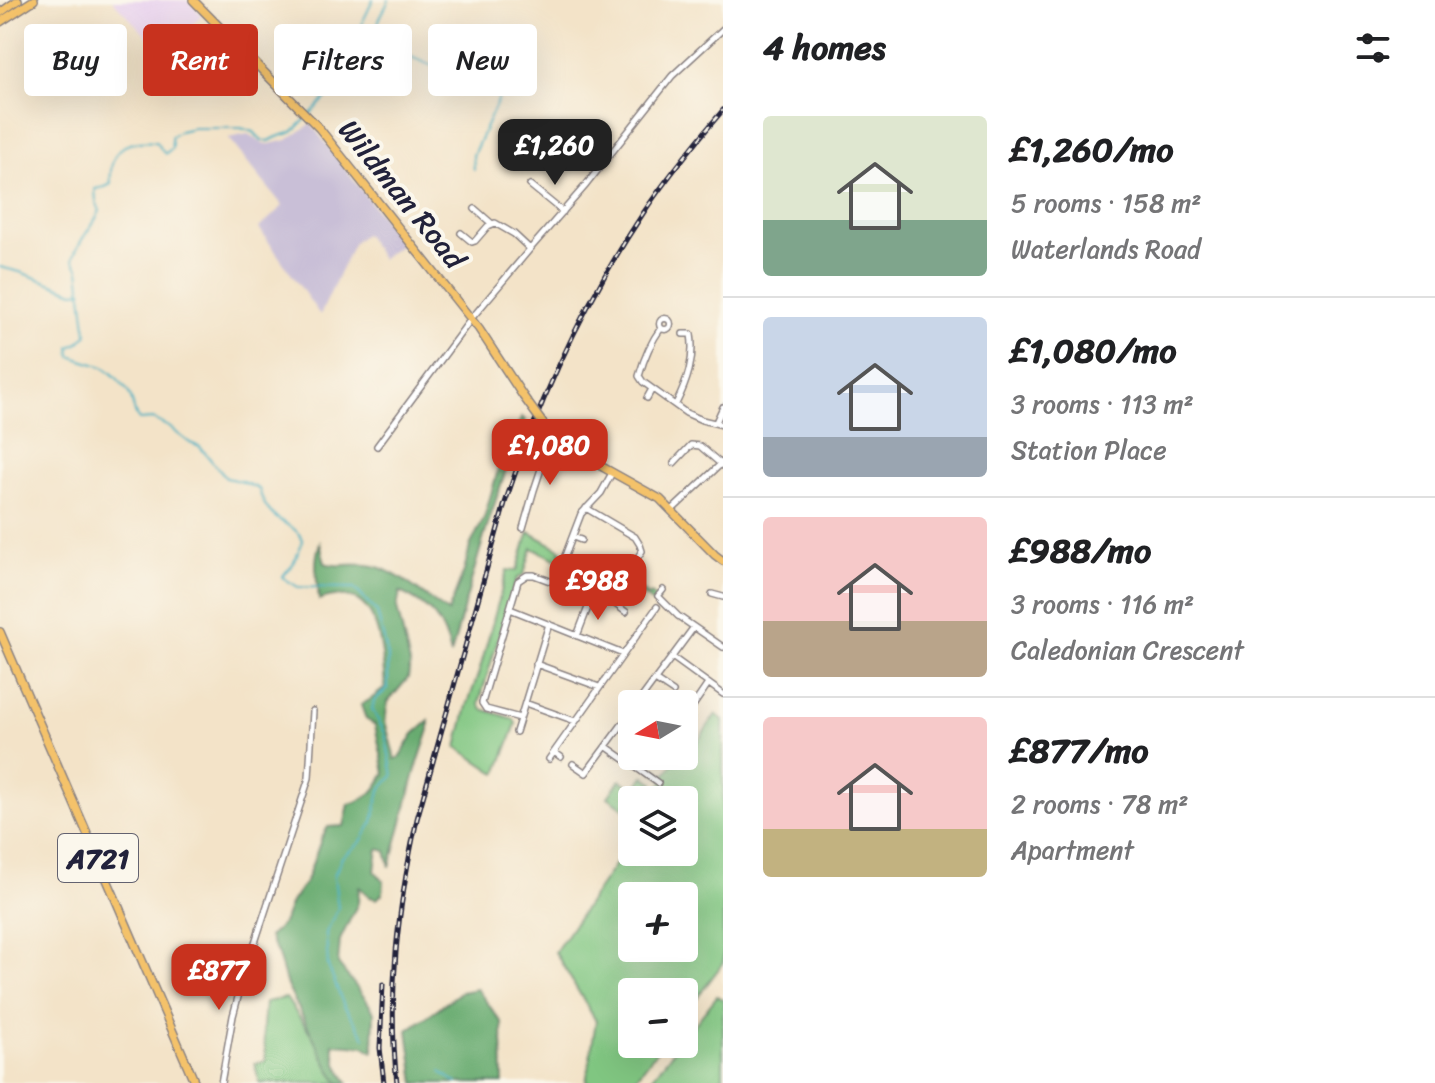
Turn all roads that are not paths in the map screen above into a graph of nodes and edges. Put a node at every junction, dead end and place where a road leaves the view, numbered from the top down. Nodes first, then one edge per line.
1 (18, 0) edge
2 (34, 0) edge
3 (193, 0) edge
4 (0, 13) edge
5 (0, 22) edge
6 (723, 29) edge
7 (530, 185) dead end
8 (475, 209) dead end
9 (563, 212) junction
10 (491, 223) junction
11 (461, 233) dead end
12 (530, 249) junction
13 (471, 319) junction
14 (661, 328) dead end
15 (683, 334) dead end
16 (652, 389) junction
17 (647, 398) dead end
18 (676, 404) junction
19 (723, 407) edge
20 (716, 422) junction
21 (723, 425) edge
22 (550, 433) junction
23 (377, 446) dead end
24 (674, 463) dead end
25 (722, 464) edge
26 (612, 473) junction
27 (586, 508) junction
28 (672, 510) junction
29 (523, 528) dead end
30 (573, 537) junction
31 (581, 540) dead end
32 (723, 561) edge
33 (632, 566) junction
34 (638, 571) dead end
35 (626, 574) dead end
36 (555, 582) junction
37 (621, 587) dead end
38 (663, 590) dead end
39 (712, 594) dead end
40 (592, 597) junction
41 (723, 597) edge
42 (611, 601) junction
43 (657, 607) dead end
44 (510, 609) junction
45 (626, 612) dead end
46 (549, 624) junction
47 (694, 627) junction
48 (0, 632) edge
49 (577, 636) junction
50 (723, 647) edge
51 (623, 654) junction
52 (672, 657) junction
53 (536, 664) junction
54 (655, 680) junction
55 (708, 684) junction
56 (599, 687) junction
57 (648, 690) edge
58 (670, 690) edge
59 (723, 694) edge
60 (698, 699) edge
61 (525, 703) junction
62 (313, 711) dead end
63 (520, 718) junction
64 (575, 721) junction
65 (618, 731) edge
66 (516, 732) dead end
67 (607, 747) junction
68 (554, 752) junction
69 (561, 757) dead end
70 (549, 759) dead end
71 (573, 764) dead end
72 (658, 783) dead end
73 (195, 1083) edge
74 (221, 1083) edge

1 - 4 main road
2 - 5 main road
3 - 13 main road, Wildman Road
6 - 9 street
7 - 9 street
8 - 10 street
9 - 12 street
10 - 11 street
10 - 12 street
12 - 13 street
13 - 22 main road, Wildman Road, bridge
13 - 23 street
14 - 16 street
15 - 18 street
16 - 17 street
16 - 18 street
18 - 20 street
19 - 20 street
20 - 21 street
22 - 26 main road
22 - 29 street
24 - 25 street
25 - 28 street
26 - 27 street
26 - 28 main road
27 - 30 street
27 - 33 street
28 - 32 main road
30 - 31 street
30 - 36 street
33 - 34 street
33 - 35 street
36 - 40 street
36 - 44 street
37 - 42 street
38 - 47 street
39 - 41 street
40 - 42 street
40 - 49 street
42 - 45 street
43 - 51 street
44 - 46 street
44 - 63 street
46 - 49 street
46 - 53 street
47 - 50 street
47 - 52 street
48 - 73 main road, A721
49 - 51 street
51 - 56 street
52 - 54 street
52 - 55 street
53 - 56 street
53 - 61 street
54 - 57 street
54 - 58 street
55 - 59 street
55 - 60 street
56 - 64 street
61 - 63 street
61 - 64 street
62 - 74 street
63 - 66 street
64 - 68 street
65 - 67 street
67 - 71 street
67 - 72 street
68 - 69 street
68 - 70 street

